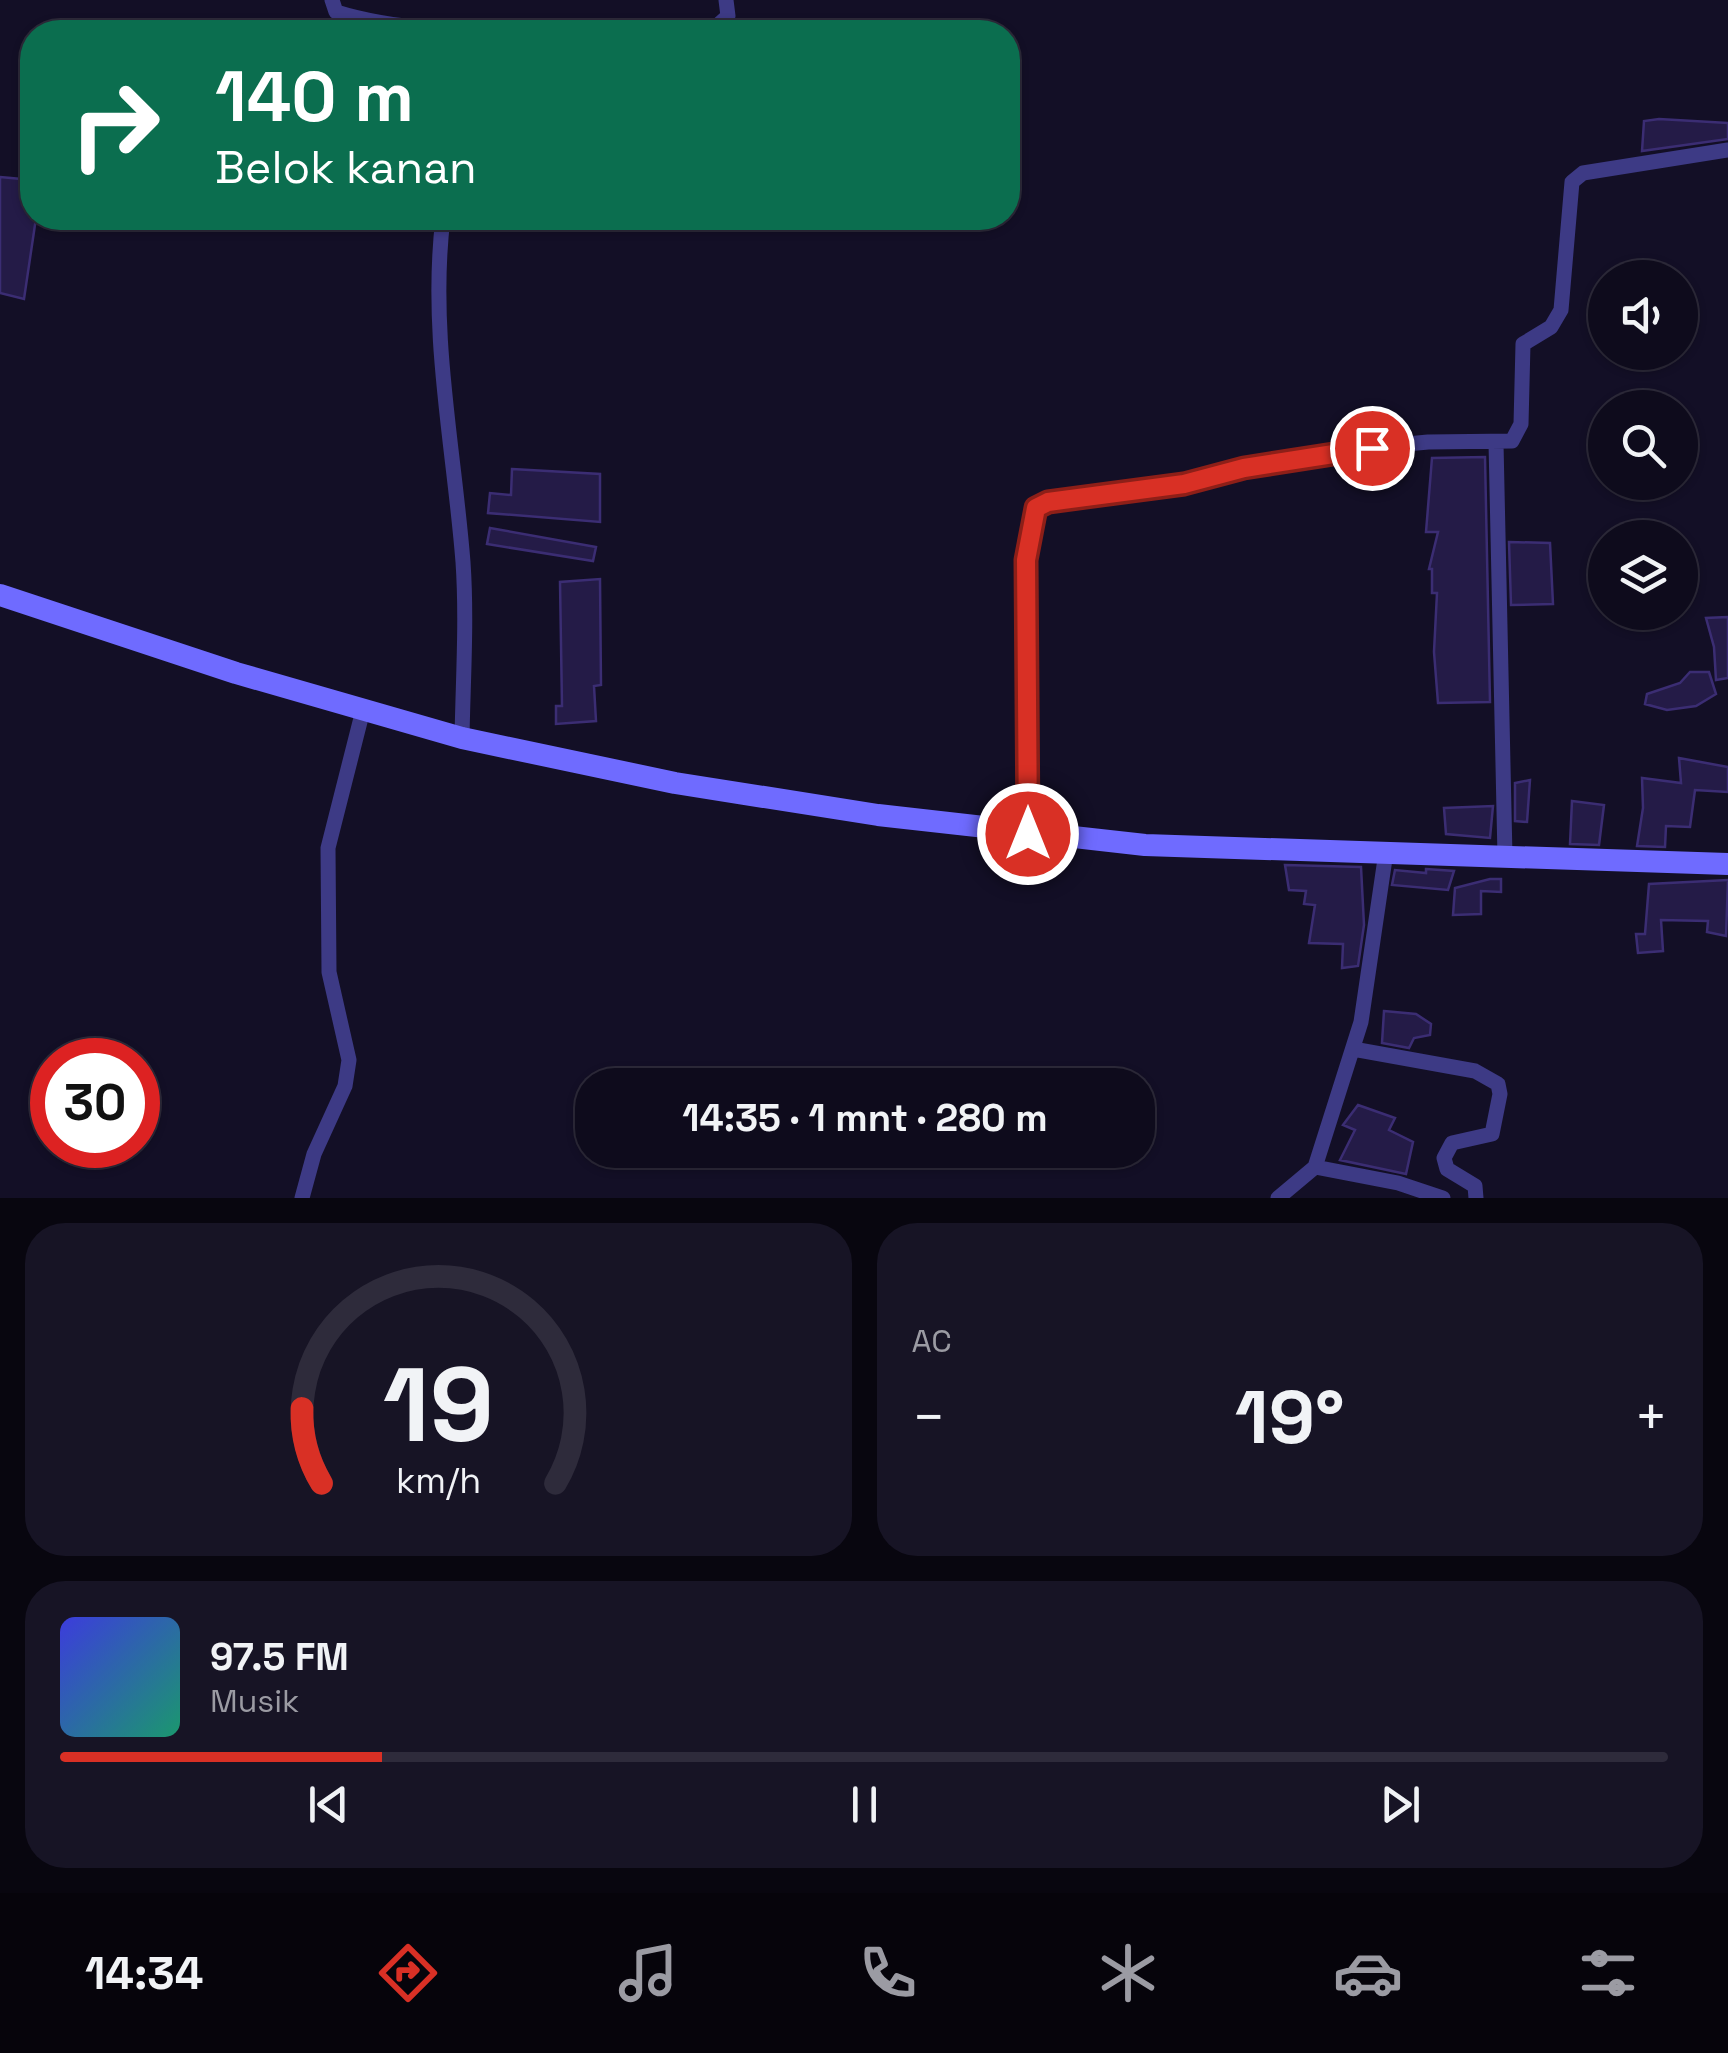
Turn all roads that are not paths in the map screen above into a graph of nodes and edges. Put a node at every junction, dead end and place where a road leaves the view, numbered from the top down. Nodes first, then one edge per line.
1 (332, 0) edge
2 (376, 20) edge
3 (1728, 150) edge
4 (442, 230) edge
5 (1496, 443) junction
6 (0, 596) edge
7 (364, 710) junction
8 (462, 738) junction
9 (1028, 834) junction
10 (1386, 852) junction
11 (1506, 858) junction
12 (1728, 864) edge
13 (1353, 1048) junction
14 (1315, 1167) junction
15 (302, 1198) edge
16 (1278, 1198) edge
17 (1443, 1198) edge
18 (1476, 1198) edge

1 - 2 street
3 - 5 street
4 - 8 street
5 - 9 street
5 - 11 street
6 - 7 street
7 - 8 street
7 - 15 street
8 - 9 street
9 - 10 street
10 - 11 street
10 - 13 street
11 - 12 street
13 - 14 street
13 - 18 street
14 - 16 street
14 - 17 street

